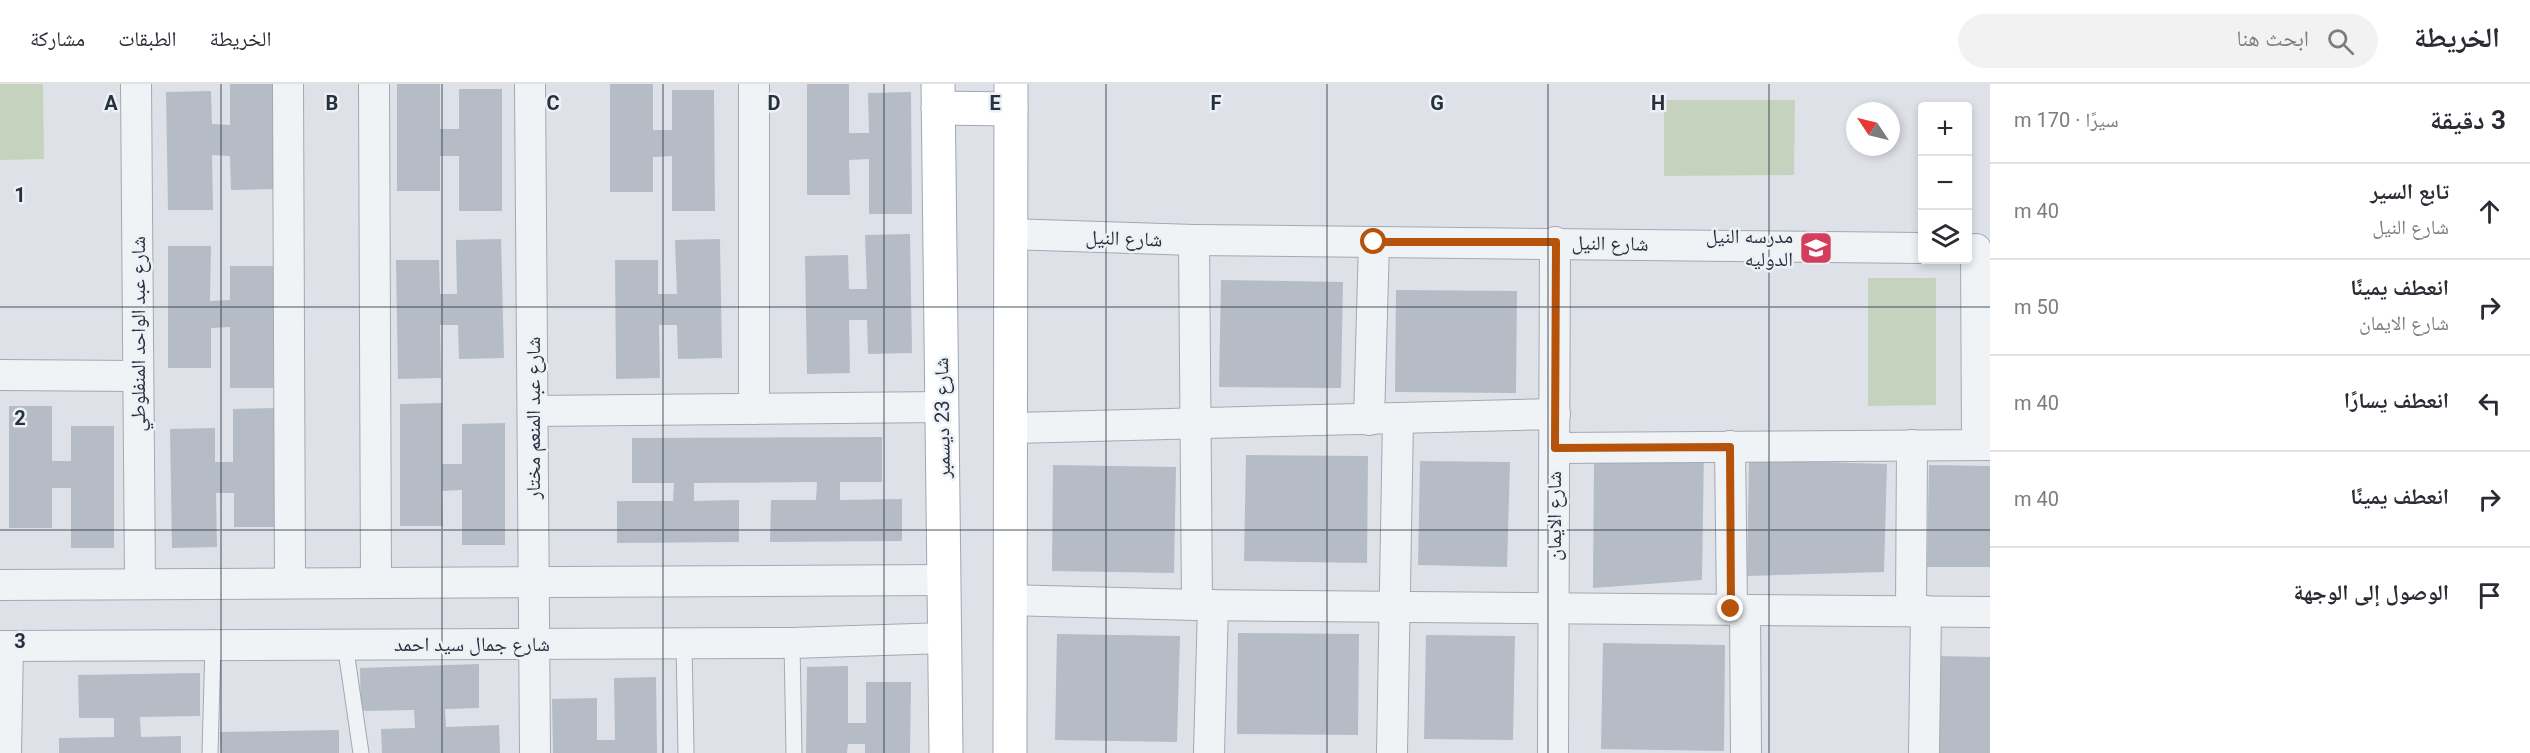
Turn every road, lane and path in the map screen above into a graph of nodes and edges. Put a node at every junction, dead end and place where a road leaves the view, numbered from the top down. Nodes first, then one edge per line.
1 (136, 84) edge
2 (288, 84) edge
3 (374, 84) edge
4 (530, 84) edge
5 (754, 84) edge
6 (938, 96) edge
7 (1011, 96) edge
8 (1010, 234) junction
9 (1194, 240) junction
10 (1374, 242) junction
11 (1556, 242) junction
12 (1918, 248) edge
13 (1978, 249) edge
14 (0, 375) edge
15 (138, 376) junction
16 (942, 407) junction
17 (753, 409) junction
18 (533, 411) junction
19 (1555, 414) junction
20 (1383, 419) junction
21 (1196, 425) junction
22 (1012, 428) junction
23 (1912, 445) junction
24 (1984, 445) edge
25 (1730, 447) junction
26 (1555, 448) junction
27 (944, 580) junction
28 (534, 582) junction
29 (290, 583) junction
30 (376, 583) junction
31 (140, 584) junction
32 (0, 585) edge
33 (1011, 600) junction
34 (1205, 605) junction
35 (1394, 606) junction
36 (1554, 608) junction
37 (1738, 609) junction
38 (1918, 611) junction
39 (1990, 612) edge
40 (945, 638) junction
41 (534, 643) junction
42 (684, 643) junction
43 (792, 643) junction
44 (213, 644) junction
45 (345, 644) junction
46 (4, 646) edge
47 (6, 753) edge
48 (210, 753) edge
49 (361, 753) edge
50 (535, 753) edge
51 (686, 753) edge
52 (794, 753) edge
53 (946, 753) edge
54 (1011, 753) edge
55 (1209, 753) edge
56 (1392, 753) edge
57 (1553, 753) edge
58 (1746, 753) edge
59 (1924, 753) edge

1 - 15 street, شارع عبد الواحد المنفلوطي
2 - 29 street
3 - 30 street
4 - 18 street, شارع عبد المنعم مختار
5 - 17 street
6 - 7 main road
6 - 16 main road, شارع 23 ديسمبر
7 - 8 main road
8 - 9 street, شارع النيل
8 - 22 main road
9 - 10 street, شارع النيل
9 - 21 street
10 - 11 street, شارع النيل
10 - 20 street
11 - 12 street, شارع النيل
11 - 19 street, شارع الايمان
13 - 24 street
14 - 15 street
15 - 31 street, شارع عبد الواحد المنفلوطي
16 - 17 street
16 - 27 main road, شارع 23 ديسمبر
17 - 18 street
18 - 28 street, شارع عبد المنعم مختار
19 - 20 street
19 - 26 street, شارع الايمان
20 - 21 street
20 - 35 street
21 - 22 street
21 - 34 street
22 - 33 main road
23 - 24 street
23 - 25 street
23 - 38 street
25 - 26 street
25 - 37 street
26 - 36 street, شارع الايمان
27 - 28 street
27 - 40 main road, شارع 23 ديسمبر
28 - 30 street
28 - 41 street, شارع عبد المنعم مختار
29 - 30 street
29 - 31 street
31 - 32 street
33 - 34 street
33 - 54 main road
34 - 35 street
34 - 55 street
35 - 36 street
35 - 56 street
36 - 37 street
36 - 57 street, شارع الايمان
37 - 38 street
37 - 58 street
38 - 39 street
38 - 59 street
40 - 43 street, شارع جمال سيد احمد
40 - 53 main road, شارع 23 ديسمبر
41 - 42 street, شارع جمال سيد احمد
41 - 45 street, شارع جمال سيد احمد
41 - 50 street, شارع عبد المنعم مختار
42 - 43 street, شارع جمال سيد احمد
42 - 51 lane
43 - 52 lane
44 - 45 street, شارع جمال سيد احمد
44 - 46 street, شارع جمال سيد احمد
44 - 48 lane
45 - 49 lane
46 - 47 street

